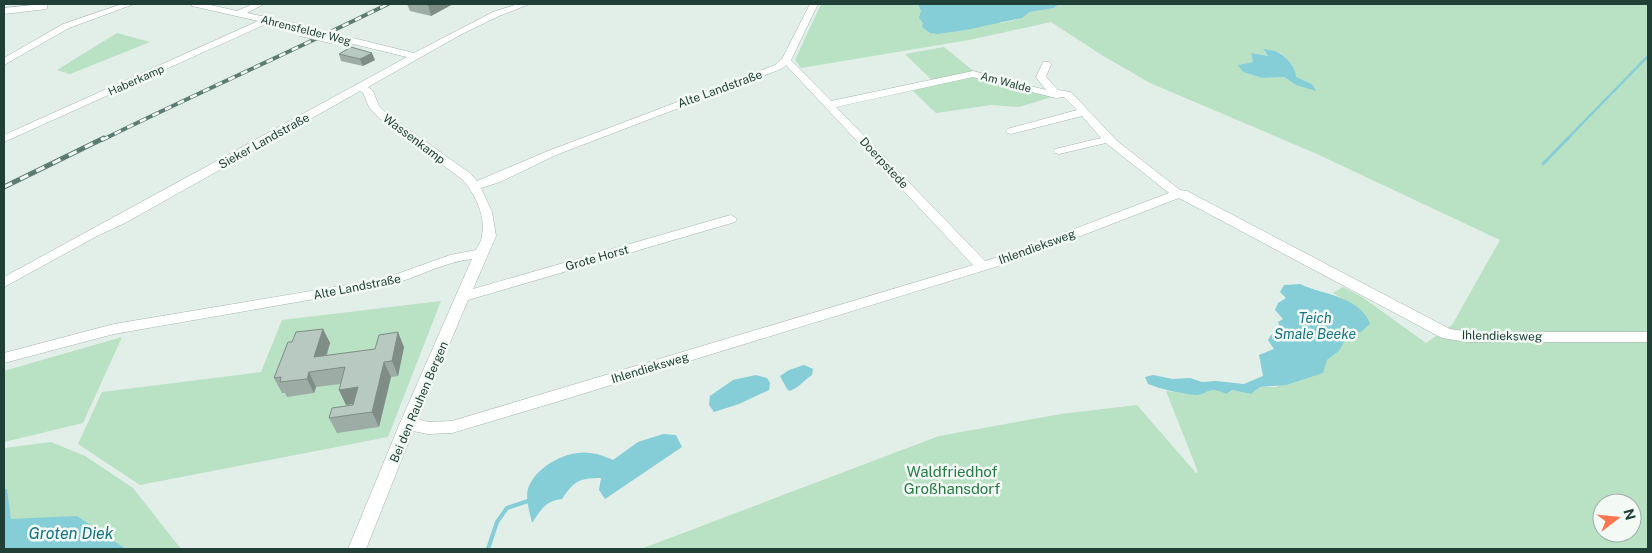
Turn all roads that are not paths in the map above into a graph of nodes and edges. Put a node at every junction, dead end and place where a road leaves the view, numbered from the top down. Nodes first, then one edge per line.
1 (130, 4) edge
2 (195, 4) edge
3 (260, 4) edge
4 (526, 4) edge
5 (814, 4) edge
6 (44, 7) dead end
7 (4, 11) edge
8 (237, 14) junction
9 (268, 20) junction
10 (416, 56) junction
11 (786, 60) junction
12 (4, 62) edge
13 (1046, 64) dead end
14 (361, 87) junction
15 (1056, 94) junction
16 (829, 105) junction
17 (1084, 112) junction
18 (1011, 131) dead end
19 (4, 139) edge
20 (1109, 139) junction
21 (1059, 151) dead end
22 (476, 186) junction
23 (1177, 194) junction
24 (731, 219) dead end
25 (480, 254) junction
26 (982, 266) junction
27 (4, 283) edge
28 (463, 297) junction
29 (1648, 337) edge
30 (4, 358) edge
31 (408, 423) junction
32 (357, 549) edge

1 - 12 street
2 - 8 street, Ahrensfelder Weg
3 - 8 street
4 - 10 street, Sieker Landstraße
5 - 11 street
6 - 7 street
8 - 9 street, Ahrensfelder Weg
9 - 10 street, Ahrensfelder Weg, bridge
9 - 19 street, Haberkamp
10 - 14 street, Sieker Landstraße
11 - 16 street, Doerpstede
11 - 22 street, Alte Landstraße
13 - 15 street, Am Walde
14 - 22 street, Wassenkamp
14 - 27 street, Sieker Landstraße
15 - 16 street, Am Walde
15 - 17 street, Am Walde
16 - 26 street, Doerpstede
17 - 18 street
17 - 20 street, Am Walde
20 - 21 street
20 - 23 street, Am Walde
22 - 25 street
23 - 26 street, Ihlendieksweg
23 - 29 street, Ihlendieksweg
24 - 28 street, Grote Horst
25 - 28 street, Bei den Rauhen Bergen
25 - 30 street, Alte Landstraße
26 - 31 street, Ihlendieksweg
28 - 31 street, Bei den Rauhen Bergen
31 - 32 street, Bei den Rauhen Bergen

